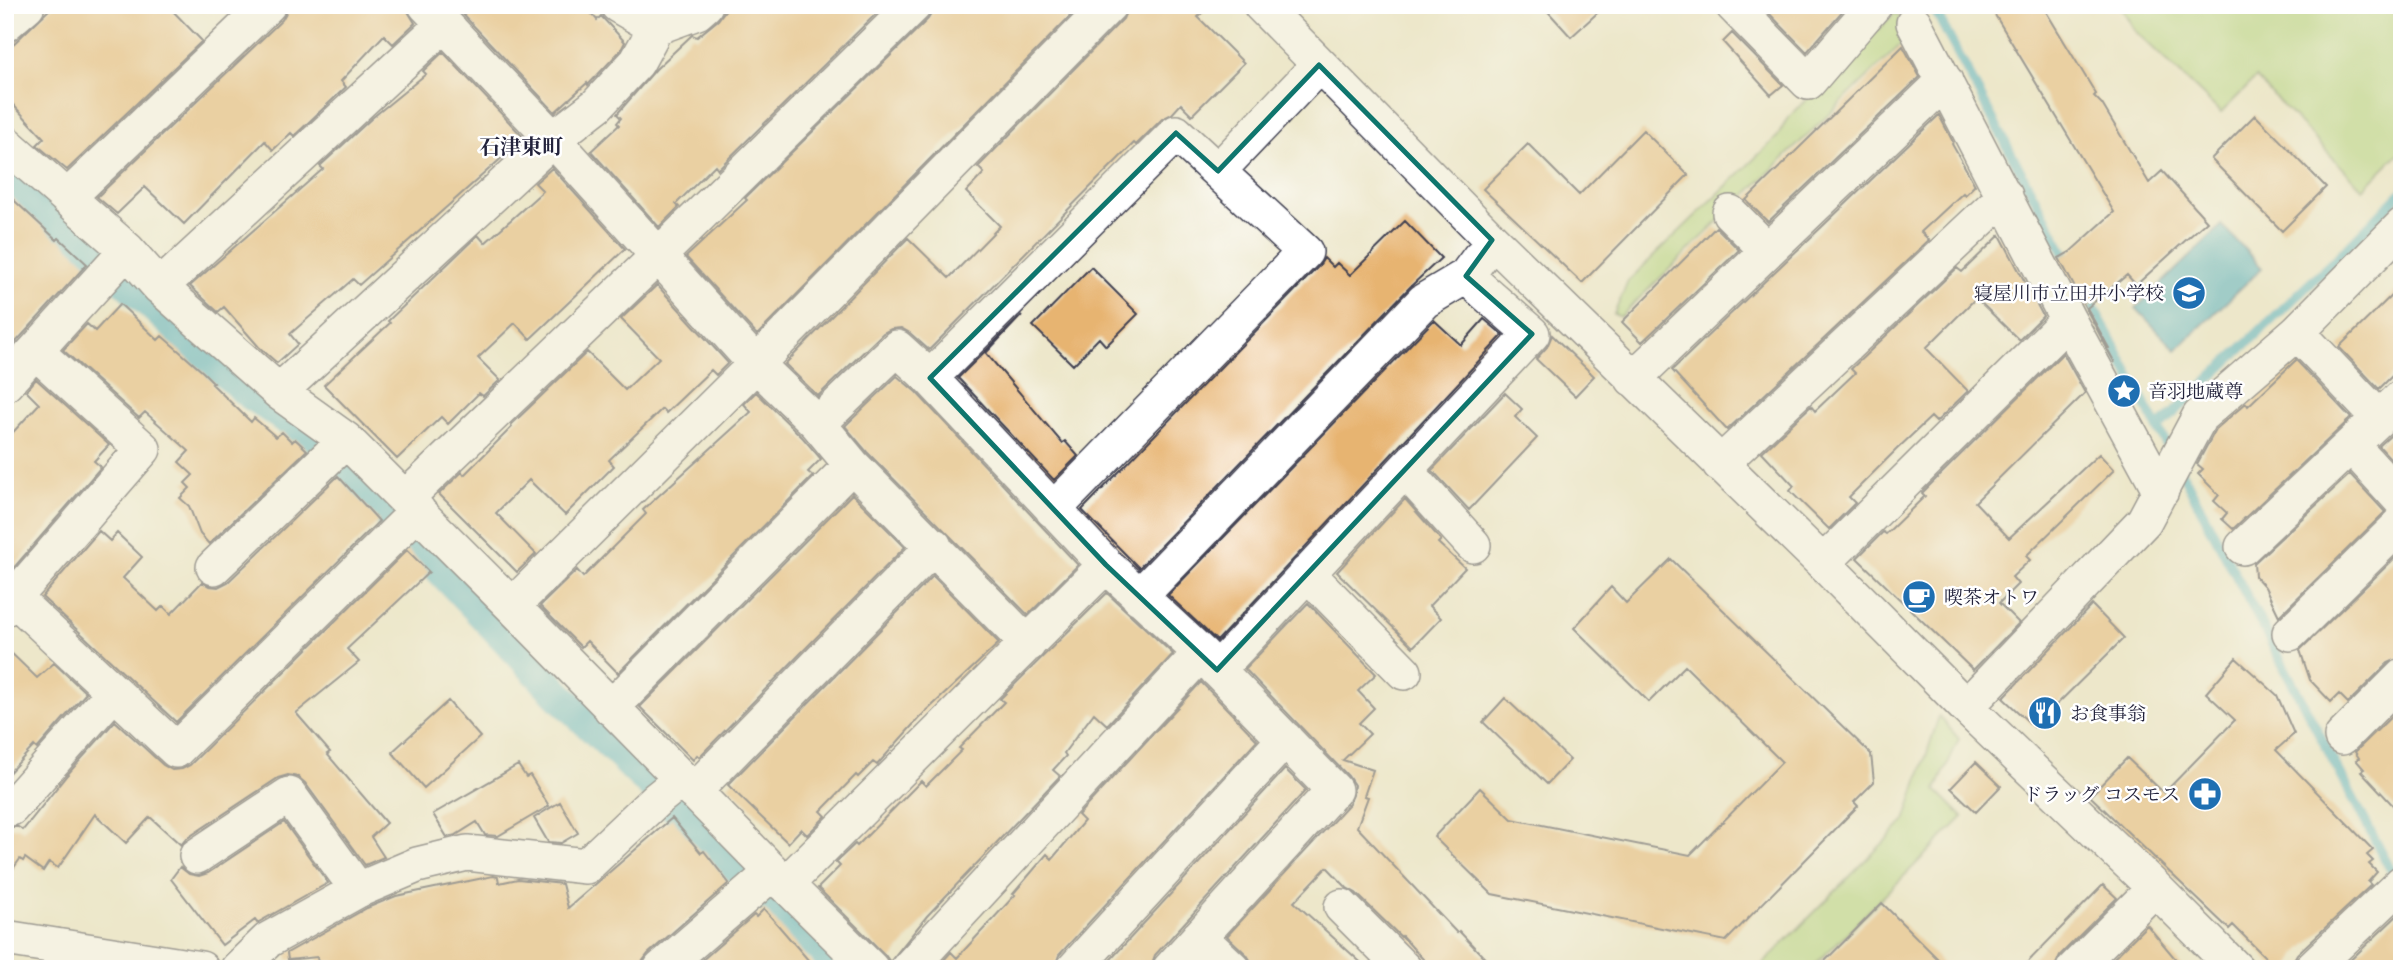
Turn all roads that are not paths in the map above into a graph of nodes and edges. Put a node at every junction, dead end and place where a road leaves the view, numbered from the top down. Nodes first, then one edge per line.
1 (27, 5) edge
2 (268, 5) edge
3 (618, 5) edge
4 (705, 5) edge
5 (914, 5) edge
6 (1109, 5) edge
7 (1261, 5) edge
8 (1733, 5) edge
9 (1874, 5) edge
10 (435, 15) edge
11 (1914, 23) dead end
12 (5, 24) edge
13 (656, 27) junction
14 (1319, 65) junction
15 (1945, 81) junction
16 (553, 139) junction
17 (5, 144) edge
18 (1218, 171) junction
19 (2005, 196) junction
20 (67, 198) junction
21 (1730, 213) dead end
22 (2402, 226) edge
23 (1492, 240) junction
24 (127, 250) junction
25 (1768, 250) junction
26 (657, 257) junction
27 (1466, 276) junction
28 (160, 287) junction
29 (1560, 307) junction
30 (2068, 320) junction
31 (2297, 332) junction
32 (1532, 334) junction
33 (35, 351) junction
34 (756, 364) junction
35 (930, 378) junction
36 (1633, 379) junction
37 (5, 384) edge
38 (279, 391) junction
39 (2390, 408) edge
40 (818, 424) junction
41 (2351, 445) junction
42 (336, 450) junction
43 (852, 464) junction
44 (1720, 464) junction
45 (1405, 470) junction
46 (2171, 472) junction
47 (2402, 501) edge
48 (1053, 510) junction
49 (406, 516) junction
50 (2402, 523) edge
51 (1473, 545) dead end
52 (934, 546) junction
53 (2243, 547) dead end
54 (1823, 563) junction
55 (1106, 565) junction
56 (214, 567) dead end
57 (1307, 573) junction
58 (1139, 597) junction
59 (8, 599) edge
60 (512, 606) junction
61 (2290, 633) dead end
62 (1028, 644) junction
63 (1209, 661) junction
64 (1404, 673) dead end
65 (2402, 677) edge
66 (114, 692) junction
67 (1965, 706) junction
68 (611, 708) junction
69 (2342, 737) dead end
70 (1285, 738) junction
71 (677, 790) junction
72 (5, 804) edge
73 (197, 856) dead end
74 (2402, 859) edge
75 (2402, 866) edge
76 (768, 882) junction
77 (2402, 883) edge
78 (2155, 888) junction
79 (358, 890) junction
80 (1342, 907) dead end
81 (1199, 937) junction
82 (5, 938) edge
83 (201, 969) edge
84 (238, 969) edge
85 (661, 969) edge
86 (871, 969) edge
87 (908, 969) edge
88 (1074, 969) edge
89 (1170, 969) edge
90 (1233, 969) edge
91 (1404, 969) edge
92 (2074, 969) edge
93 (2236, 969) edge
94 (2311, 969) edge

1 - 12 street
2 - 20 street
3 - 13 street
4 - 13 street
5 - 26 street
6 - 34 street
7 - 14 street
8 - 9 street
10 - 16 street
10 - 28 street
11 - 15 street
13 - 16 street
14 - 18 street
14 - 23 street
15 - 19 street
15 - 25 street
16 - 26 street
16 - 38 street
17 - 20 street
18 - 35 street
18 - 48 street
19 - 30 street
19 - 44 street
20 - 24 street
21 - 25 street
22 - 31 street
23 - 27 street
23 - 29 street
24 - 28 street
24 - 33 street
25 - 36 street
26 - 34 street
26 - 49 street
27 - 32 street
27 - 58 street
28 - 38 street
29 - 32 street
29 - 36 street
30 - 46 street
30 - 54 street
31 - 39 street
31 - 46 street
32 - 45 street
33 - 37 street
33 - 59 street
34 - 40 street
34 - 60 street
35 - 40 street
35 - 48 street
36 - 44 street
38 - 42 street
39 - 41 street
40 - 43 street
41 - 47 street
41 - 53 street
42 - 49 street
42 - 56 street
43 - 52 street
43 - 68 street
44 - 54 street
45 - 51 street
45 - 57 street
46 - 67 street
48 - 55 street
49 - 60 street
49 - 66 street
50 - 61 street
52 - 62 street
52 - 71 street
54 - 67 street
55 - 58 street
55 - 62 street
57 - 63 street
57 - 64 street
58 - 63 street
59 - 66 street
60 - 68 street
62 - 76 street
63 - 70 street
63 - 87 street
65 - 69 street
66 - 72 street
67 - 78 street
68 - 71 street
70 - 81 street
70 - 88 street
71 - 76 street
71 - 79 street
73 - 79 street
74 - 75 street
76 - 85 street
76 - 86 street
77 - 94 street
78 - 92 street
78 - 93 street
79 - 84 street
80 - 91 street
81 - 89 street
81 - 90 street
82 - 83 street

